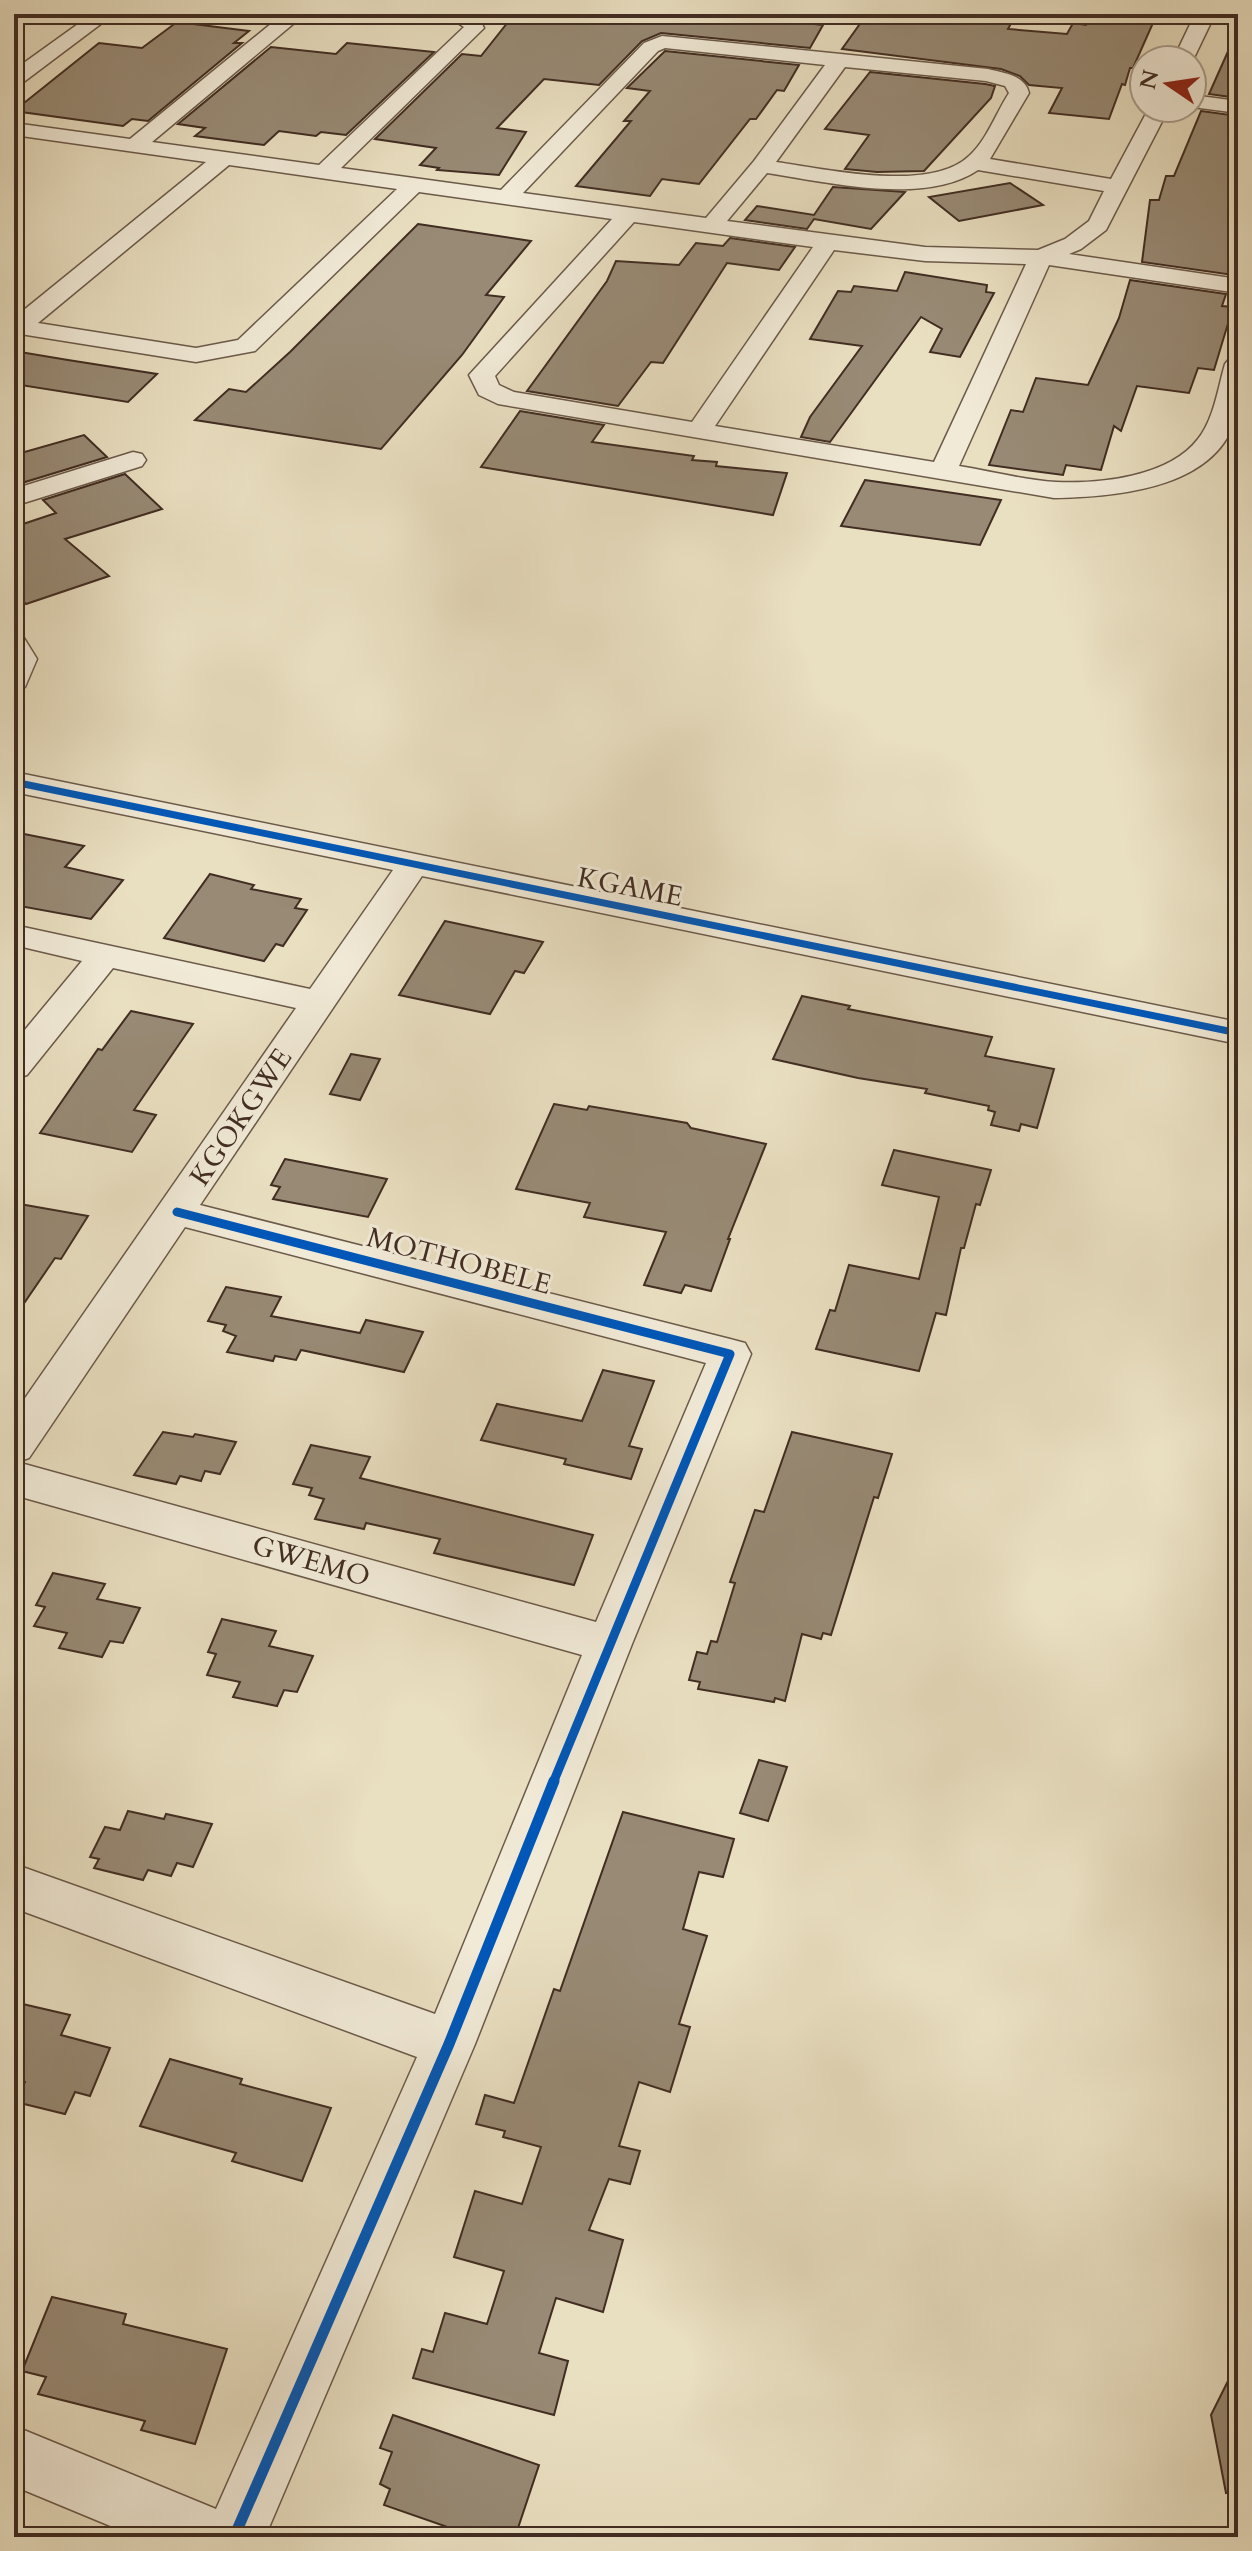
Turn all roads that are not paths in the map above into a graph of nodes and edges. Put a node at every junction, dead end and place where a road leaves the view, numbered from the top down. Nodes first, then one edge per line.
1 (104, 14) edge
2 (295, 14) edge
3 (454, 14) edge
4 (1205, 14) edge
5 (1191, 44) edge
6 (839, 60) junction
7 (14, 80) edge
8 (1208, 103) edge
9 (1238, 107) edge
10 (1151, 124) edge
11 (14, 129) edge
12 (41, 132) junction
13 (135, 145) junction
14 (14, 153) edge
15 (225, 158) junction
16 (976, 163) junction
17 (762, 166) junction
18 (325, 171) junction
19 (416, 183) junction
20 (1119, 187) junction
21 (508, 196) junction
22 (629, 214) junction
23 (712, 225) junction
24 (828, 242) junction
25 (1041, 257) junction
26 (1238, 286) edge
27 (16, 326) edge
28 (1238, 364) edge
29 (698, 432) junction
30 (133, 460) dead end
31 (942, 473) junction
32 (14, 498) edge
33 (14, 644) edge
34 (14, 681) edge
35 (14, 782) edge
36 (412, 866) junction
37 (14, 935) edge
38 (106, 954) junction
39 (317, 1002) junction
40 (1238, 1033) edge
41 (14, 1067) edge
42 (177, 1212) junction
43 (14, 1447) edge
44 (14, 1478) edge
45 (609, 1644) junction
46 (14, 1886) edge
47 (449, 2044) junction
48 (14, 2456) edge
49 (210, 2537) edge
50 (234, 2537) edge

1 - 7 street
2 - 13 street
3 - 18 street
4 - 5 street
6 - 16 street
6 - 17 street
6 - 21 street
8 - 9 street
10 - 20 street
11 - 12 street
12 - 13 street
12 - 14 street
13 - 15 street
15 - 18 street
15 - 27 street
16 - 17 street
16 - 20 street
17 - 23 street
18 - 19 street
19 - 21 street
19 - 27 street
20 - 25 street
21 - 22 street
22 - 23 street
22 - 29 street
23 - 24 street
24 - 25 street
24 - 29 street
25 - 26 street
25 - 31 street
28 - 31 street
29 - 31 street
30 - 32 street
33 - 34 street
35 - 36 street, KGAME
36 - 39 street, KGOKGWE
36 - 40 street, KGAME
37 - 38 street
38 - 39 street
38 - 41 street
39 - 42 street, KGOKGWE
42 - 43 street, KGOKGWE
42 - 45 street, MOTHOBELE
44 - 45 street, GWEMO
45 - 47 street
46 - 47 street
47 - 50 street
48 - 49 street

